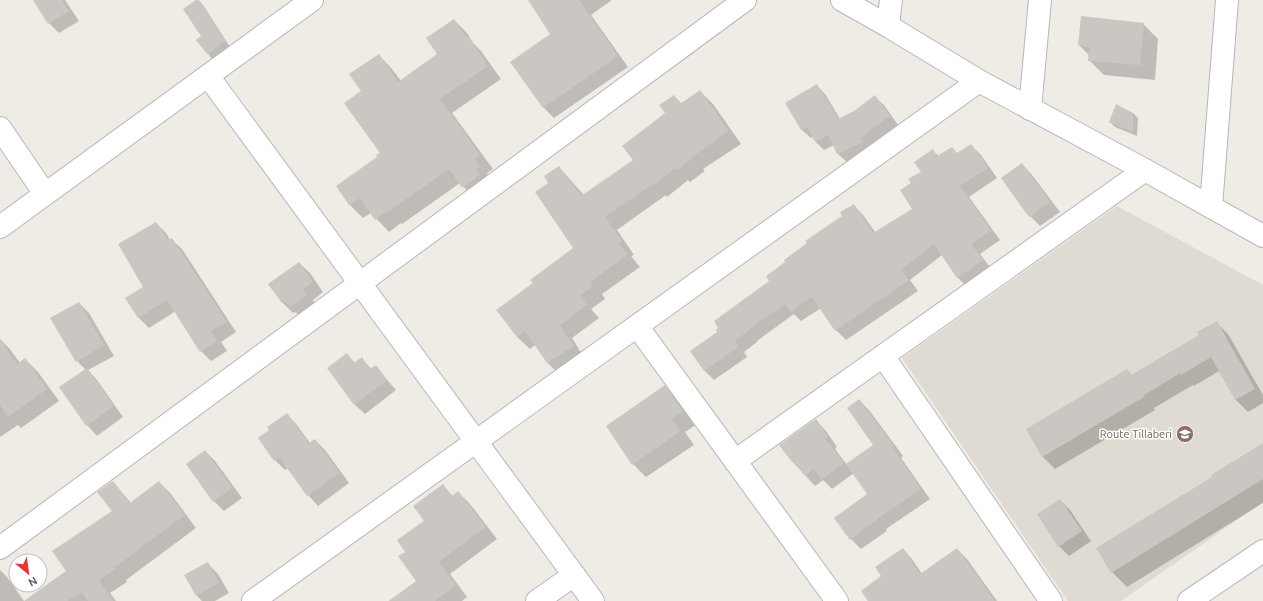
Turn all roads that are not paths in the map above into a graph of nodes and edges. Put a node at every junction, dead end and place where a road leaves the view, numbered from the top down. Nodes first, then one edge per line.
1 (312, 0) edge
2 (745, 0) edge
3 (842, 0) edge
4 (891, 0) edge
5 (1040, 0) edge
6 (1227, 0) edge
7 (888, 26) junction
8 (208, 76) junction
9 (979, 82) junction
10 (1030, 109) junction
11 (0, 128) edge
12 (1145, 170) junction
13 (45, 194) junction
14 (1210, 207) junction
15 (0, 227) edge
16 (1263, 236) edge
17 (359, 283) junction
18 (637, 326) junction
19 (883, 356) junction
20 (476, 442) junction
21 (735, 461) junction
22 (0, 548) edge
23 (1263, 551) edge
24 (574, 575) junction
25 (254, 601) edge
26 (537, 601) edge
27 (593, 601) edge
28 (837, 601) edge
29 (1052, 601) edge
30 (1189, 601) edge

1 - 8 street
2 - 17 street
3 - 7 street
4 - 7 street
5 - 10 street
6 - 14 street
7 - 9 street
8 - 13 street
8 - 17 street
9 - 10 street
9 - 18 street
10 - 12 street
11 - 13 street
12 - 14 street
12 - 19 street
13 - 15 street
14 - 16 street
17 - 20 street
17 - 22 street
18 - 20 street
18 - 21 street
19 - 21 street
19 - 29 street
20 - 24 street
20 - 25 street
21 - 28 street
23 - 30 street
24 - 26 street
24 - 27 street

